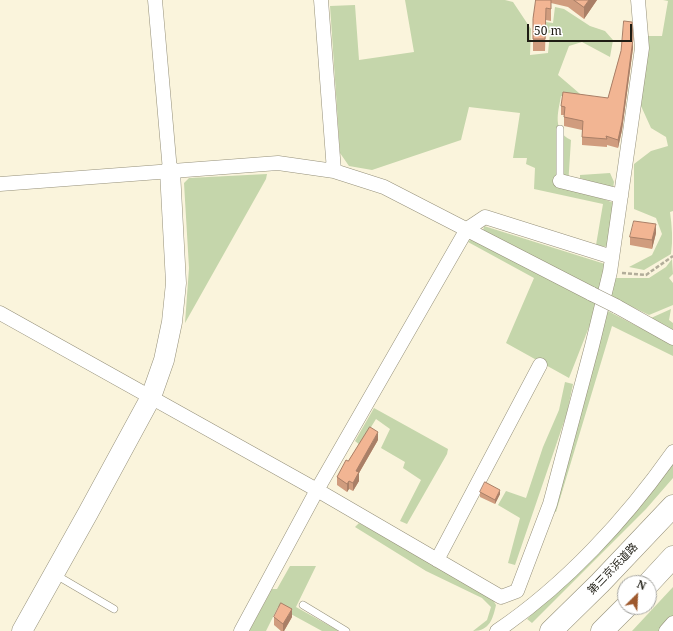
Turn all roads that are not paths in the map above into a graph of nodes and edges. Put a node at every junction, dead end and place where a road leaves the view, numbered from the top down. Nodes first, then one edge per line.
1 (155, 0) edge
2 (321, 0) edge
3 (638, 0) edge
4 (560, 129) dead end
5 (170, 171) junction
6 (334, 171) junction
7 (560, 181) joint
8 (0, 184) edge
9 (621, 196) junction
10 (467, 229) junction
11 (612, 257) junction
12 (0, 313) edge
13 (673, 338) edge
14 (540, 365) dead end
15 (151, 397) junction
16 (673, 452) edge
17 (317, 490) junction
18 (673, 506) edge
19 (673, 557) edge
20 (437, 560) junction
21 (54, 574) junction
22 (656, 575) edge
23 (303, 605) dead end
24 (114, 610) dead end
25 (618, 615) edge
26 (673, 623) edge
27 (22, 631) edge
28 (241, 631) edge
29 (346, 631) edge
30 (497, 631) edge
31 (551, 631) edge
32 (602, 631) edge
33 (666, 631) edge

1 - 5 street
2 - 6 street
3 - 9 street
4 - 7 lane
5 - 6 street
5 - 8 street
5 - 15 street
6 - 10 street
7 - 9 street
9 - 11 street
10 - 11 street
10 - 13 street, bridge
10 - 17 street
11 - 20 street
12 - 15 street
14 - 20 street
15 - 17 street
15 - 21 street
16 - 30 street
17 - 20 street
17 - 28 street
18 - 31 highway, 第三京浜道路
19 - 22 highway
21 - 24 lane
21 - 27 street
23 - 29 lane
25 - 32 highway
26 - 33 street

